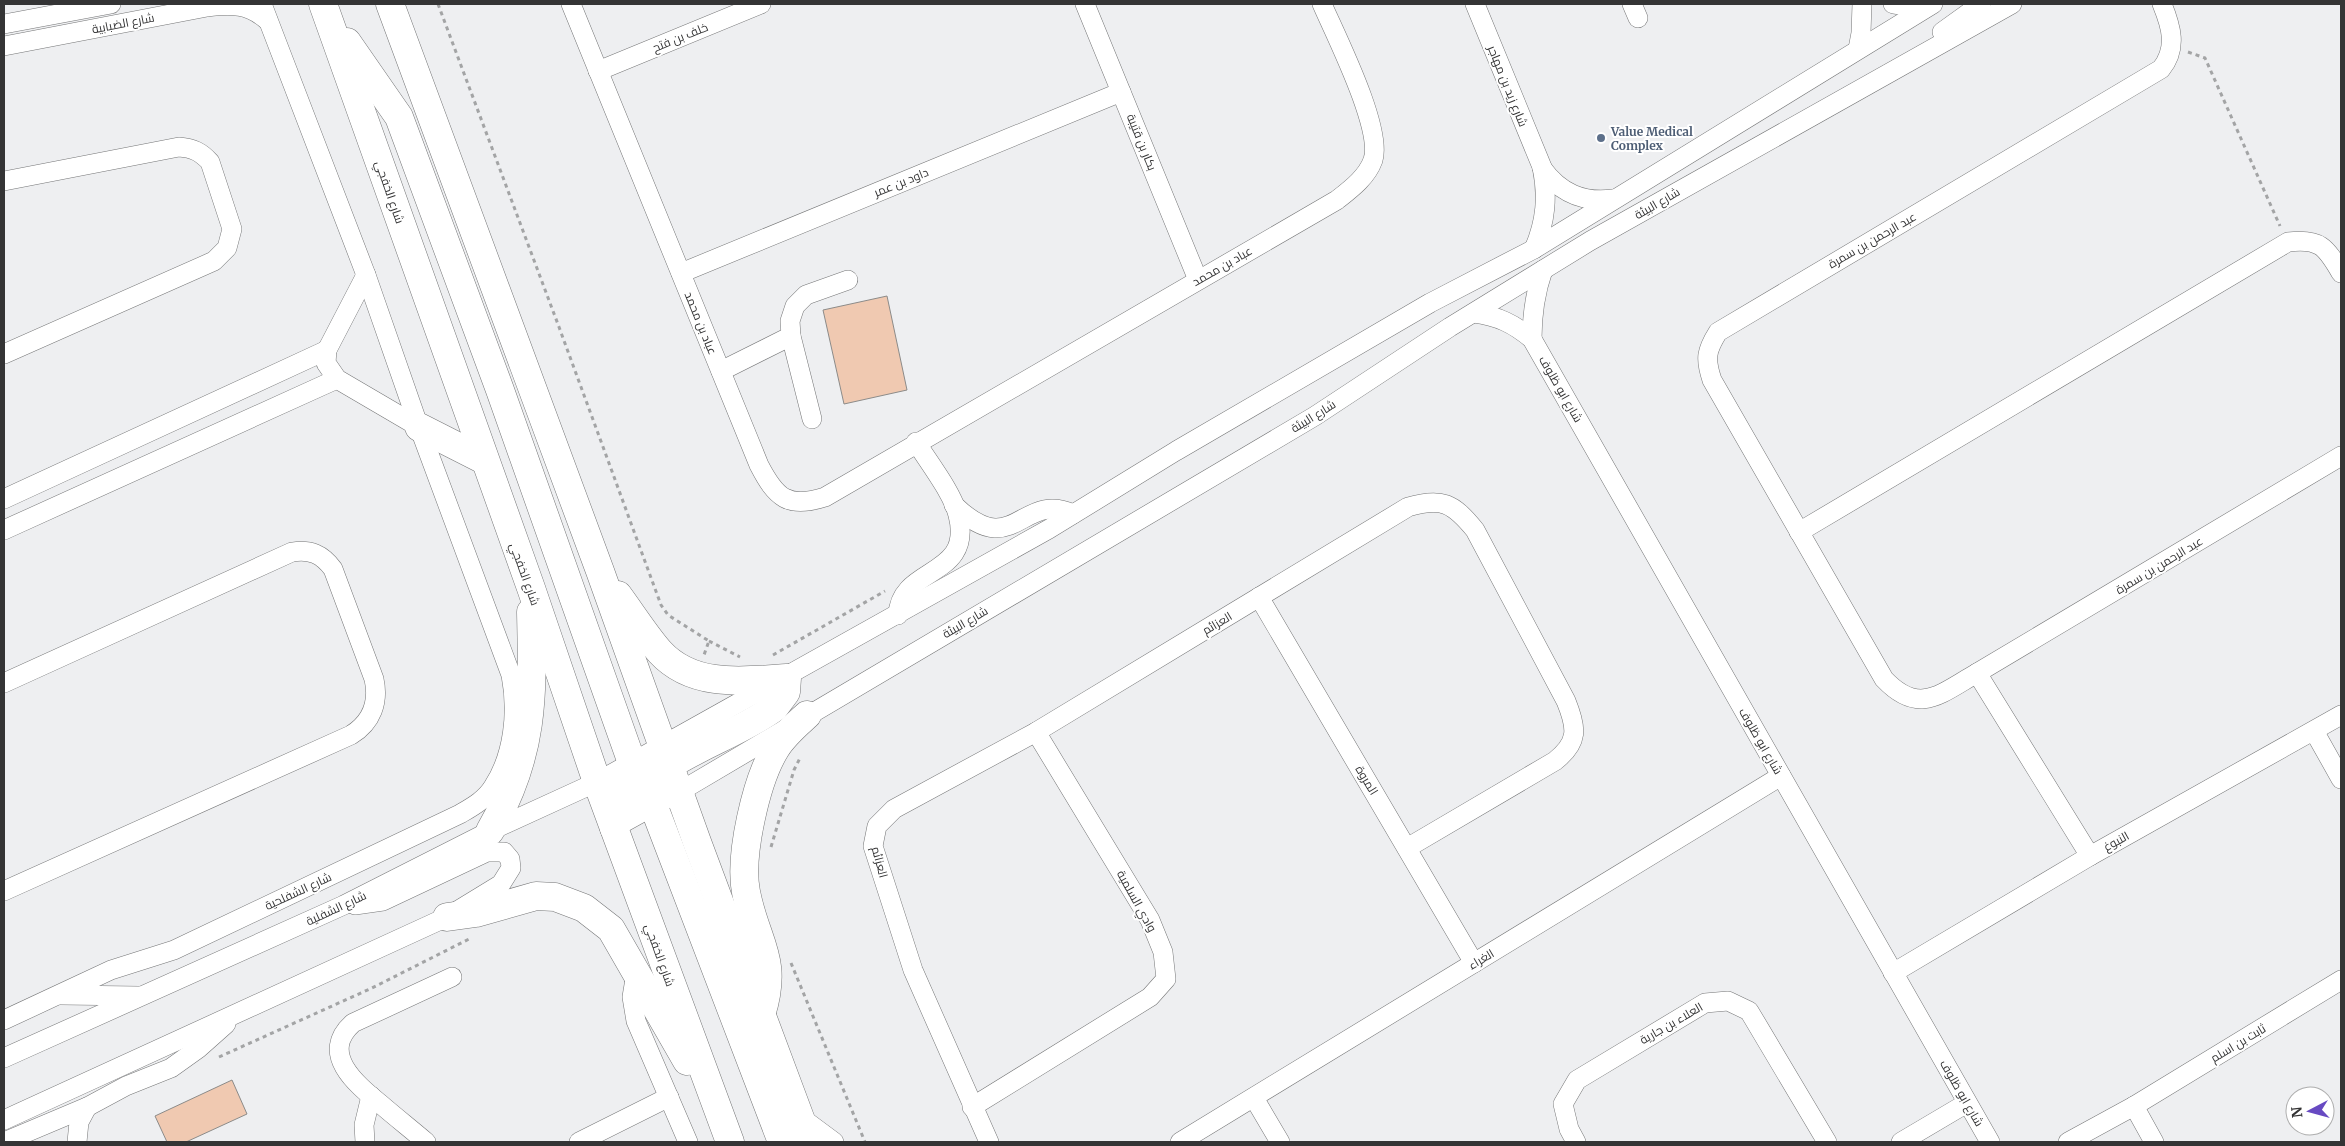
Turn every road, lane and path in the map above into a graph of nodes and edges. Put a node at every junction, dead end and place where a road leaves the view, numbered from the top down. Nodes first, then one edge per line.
1 (111, 4) edge
2 (390, 4) edge
3 (438, 4) edge
4 (571, 4) edge
5 (761, 4) edge
6 (1085, 4) edge
7 (1322, 4) edge
8 (1475, 4) edge
9 (1862, 4) edge
10 (1893, 4) edge
11 (1932, 4) edge
12 (1981, 4) edge
13 (2012, 4) edge
14 (2162, 4) edge
15 (325, 8) edge
16 (265, 12) edge
17 (4, 24) edge
18 (4, 46) edge
19 (1858, 49) junction
20 (2171, 51) junction
21 (1923, 53) junction
22 (598, 71) junction
23 (1121, 92) junction
24 (1542, 167) junction
25 (4, 181) edge
26 (1615, 198) junction
27 (2288, 242) junction
28 (1534, 249) junction
29 (1543, 270) junction
30 (681, 273) junction
31 (2341, 273) edge
32 (366, 275) junction
33 (848, 280) dead end
34 (1198, 280) junction
35 (1474, 312) junction
36 (791, 336) junction
37 (1532, 340) junction
38 (327, 350) junction
39 (4, 354) edge
40 (721, 371) junction
41 (337, 379) junction
42 (812, 419) dead end
43 (419, 427) junction
44 (916, 442) junction
45 (2341, 456) edge
46 (484, 460) junction
47 (4, 499) edge
48 (954, 505) junction
49 (1073, 514) junction
50 (4, 530) edge
51 (1799, 532) junction
52 (600, 570) junction
53 (531, 588) junction
54 (891, 588) dead end
55 (1259, 597) junction
56 (898, 615) junction
57 (710, 641) junction
58 (766, 659) dead end
59 (746, 660) dead end
60 (1977, 673) junction
61 (696, 677) junction
62 (787, 678) junction
63 (4, 684) edge
64 (808, 715) junction
65 (2341, 715) edge
66 (2314, 731) junction
67 (1036, 732) junction
68 (804, 751) dead end
69 (666, 756) junction
70 (1781, 776) junction
71 (2341, 779) edge
72 (597, 782) junction
73 (642, 785) junction
74 (679, 792) junction
75 (614, 828) junction
76 (490, 832) junction
77 (1407, 848) junction
78 (769, 853) dead end
79 (2090, 856) junction
80 (4, 891) edge
81 (344, 905) junction
82 (447, 917) junction
83 (473, 937) dead end
84 (790, 960) dead end
85 (1474, 963) junction
86 (636, 973) junction
87 (1893, 973) junction
88 (452, 977) dead end
89 (2341, 980) edge
90 (55, 995) junction
91 (146, 996) junction
92 (239, 1011) junction
93 (761, 1015) junction
94 (4, 1020) edge
95 (4, 1058) edge
96 (212, 1058) dead end
97 (371, 1096) junction
98 (669, 1097) junction
99 (1254, 1098) junction
100 (1967, 1102) junction
101 (716, 1106) junction
102 (2134, 1106) junction
103 (87, 1107) junction
104 (972, 1107) junction
105 (798, 1116) junction
106 (4, 1120) edge
107 (50, 1124) junction
108 (4, 1142) edge
109 (70, 1142) edge
110 (77, 1142) edge
111 (365, 1142) edge
112 (426, 1142) edge
113 (579, 1142) edge
114 (688, 1142) edge
115 (730, 1142) edge
116 (782, 1142) edge
117 (809, 1142) edge
118 (834, 1142) edge
119 (865, 1142) edge
120 (989, 1142) edge
121 (1180, 1142) edge
122 (1280, 1142) edge
123 (1576, 1142) edge
124 (1827, 1142) edge
125 (1901, 1142) edge
126 (1990, 1142) edge
127 (2068, 1142) edge
128 (2154, 1142) edge

1 - 17 street, شارع الضبابية
2 - 52 highway
3 - 57 path
4 - 22 street, عباد بن محمد
5 - 22 street, خلف بن فتح
6 - 23 street, بكار بن قتيبة
7 - 34 street, عباد بن محمد
8 - 24 street, شارع زيد بن مهاجر
9 - 19 street
10 - 11 street
11 - 19 street, شارع البيئة
12 - 21 street
13 - 21 street, شارع البيئة
14 - 20 street
15 - 46 highway, شارع الخفجي
15 - 73 highway
16 - 18 street, شارع الضبابية
16 - 32 street
19 - 26 street, شارع البيئة
20 - 27 path
20 - 51 street, عبد الرحمن بن سمرة
21 - 29 street, شارع البيئة
22 - 30 street, عباد بن محمد
23 - 30 street, داود بن عمر
23 - 34 street, بكار بن قتيبة
24 - 26 street, شارع زيد بن مهاجر
24 - 28 street, شارع زيد بن مهاجر
25 - 39 street
26 - 28 street, شارع البيئة
27 - 31 street
27 - 51 street
28 - 49 street, شارع البيئة
29 - 35 street, شارع البيئة
29 - 37 street
30 - 40 street, عباد بن محمد
32 - 38 street
32 - 43 street
33 - 36 street
34 - 44 street, عباد بن محمد
35 - 37 street, شارع ابو ظلوف
35 - 64 street, شارع البيئة
36 - 40 street
36 - 42 street
37 - 70 street, شارع ابو ظلوف
38 - 41 street
38 - 47 street
40 - 44 street, عباد بن محمد
41 - 43 street
41 - 50 street
43 - 46 highway
43 - 90 street, شارع الشفلحية
44 - 48 street
45 - 60 street, عبد الرحمن بن سمرة
46 - 53 highway, شارع الخفجي
48 - 49 street
48 - 56 street
49 - 56 street, شارع البيئة
51 - 60 street, عبد الرحمن بن سمرة
52 - 61 highway
52 - 69 highway
53 - 72 highway, شارع الخفجي
53 - 76 highway
54 - 58 path
55 - 67 street, العزائم
55 - 77 street, المروة
55 - 77 street, العزائم
56 - 62 street, شارع البيئة
57 - 59 path
57 - 61 path
60 - 79 street
61 - 62 highway
62 - 69 highway
63 - 80 street
64 - 74 street, شارع البيئة
64 - 93 highway
65 - 66 street, النبوغ
66 - 71 street
66 - 79 street, النبوغ
67 - 104 street, العزائم
67 - 104 street, وادي السلمية
68 - 78 path
69 - 73 highway
69 - 74 highway
70 - 85 street, الغراء
70 - 87 street, شارع ابو ظلوف
72 - 73 highway
72 - 75 highway, شارع الخفجي
72 - 76 street, شارع الشفلية
73 - 74 highway
73 - 75 highway
73 - 116 highway
74 - 93 highway
75 - 101 highway, شارع الخفجي
76 - 81 street, شارع الشفلية
77 - 85 street, المروة
79 - 87 street, النبوغ
81 - 82 street
81 - 91 street, شارع الشفلية
82 - 86 highway
82 - 92 street
83 - 96 path
84 - 119 path
85 - 99 street, الغراء
86 - 98 street
86 - 101 highway
87 - 100 street, شارع ابو ظلوف
88 - 97 street
89 - 102 street, ثابت بن اسلم
90 - 91 street
90 - 94 street
91 - 95 street, شارع الشفلية
92 - 103 street
92 - 106 street
93 - 105 highway
97 - 111 street
97 - 112 street
98 - 113 street
98 - 114 street
99 - 121 street, الغراء
99 - 122 street
100 - 125 street
100 - 126 street, شارع ابو ظلوف
101 - 115 highway, شارع الخفجي
102 - 127 street, ثابت بن اسلم
102 - 128 street
103 - 107 street
103 - 110 street
104 - 120 street, العزائم
105 - 117 highway
105 - 118 street
107 - 108 street
107 - 109 street
123 - 124 street, العلاء بن جارية

